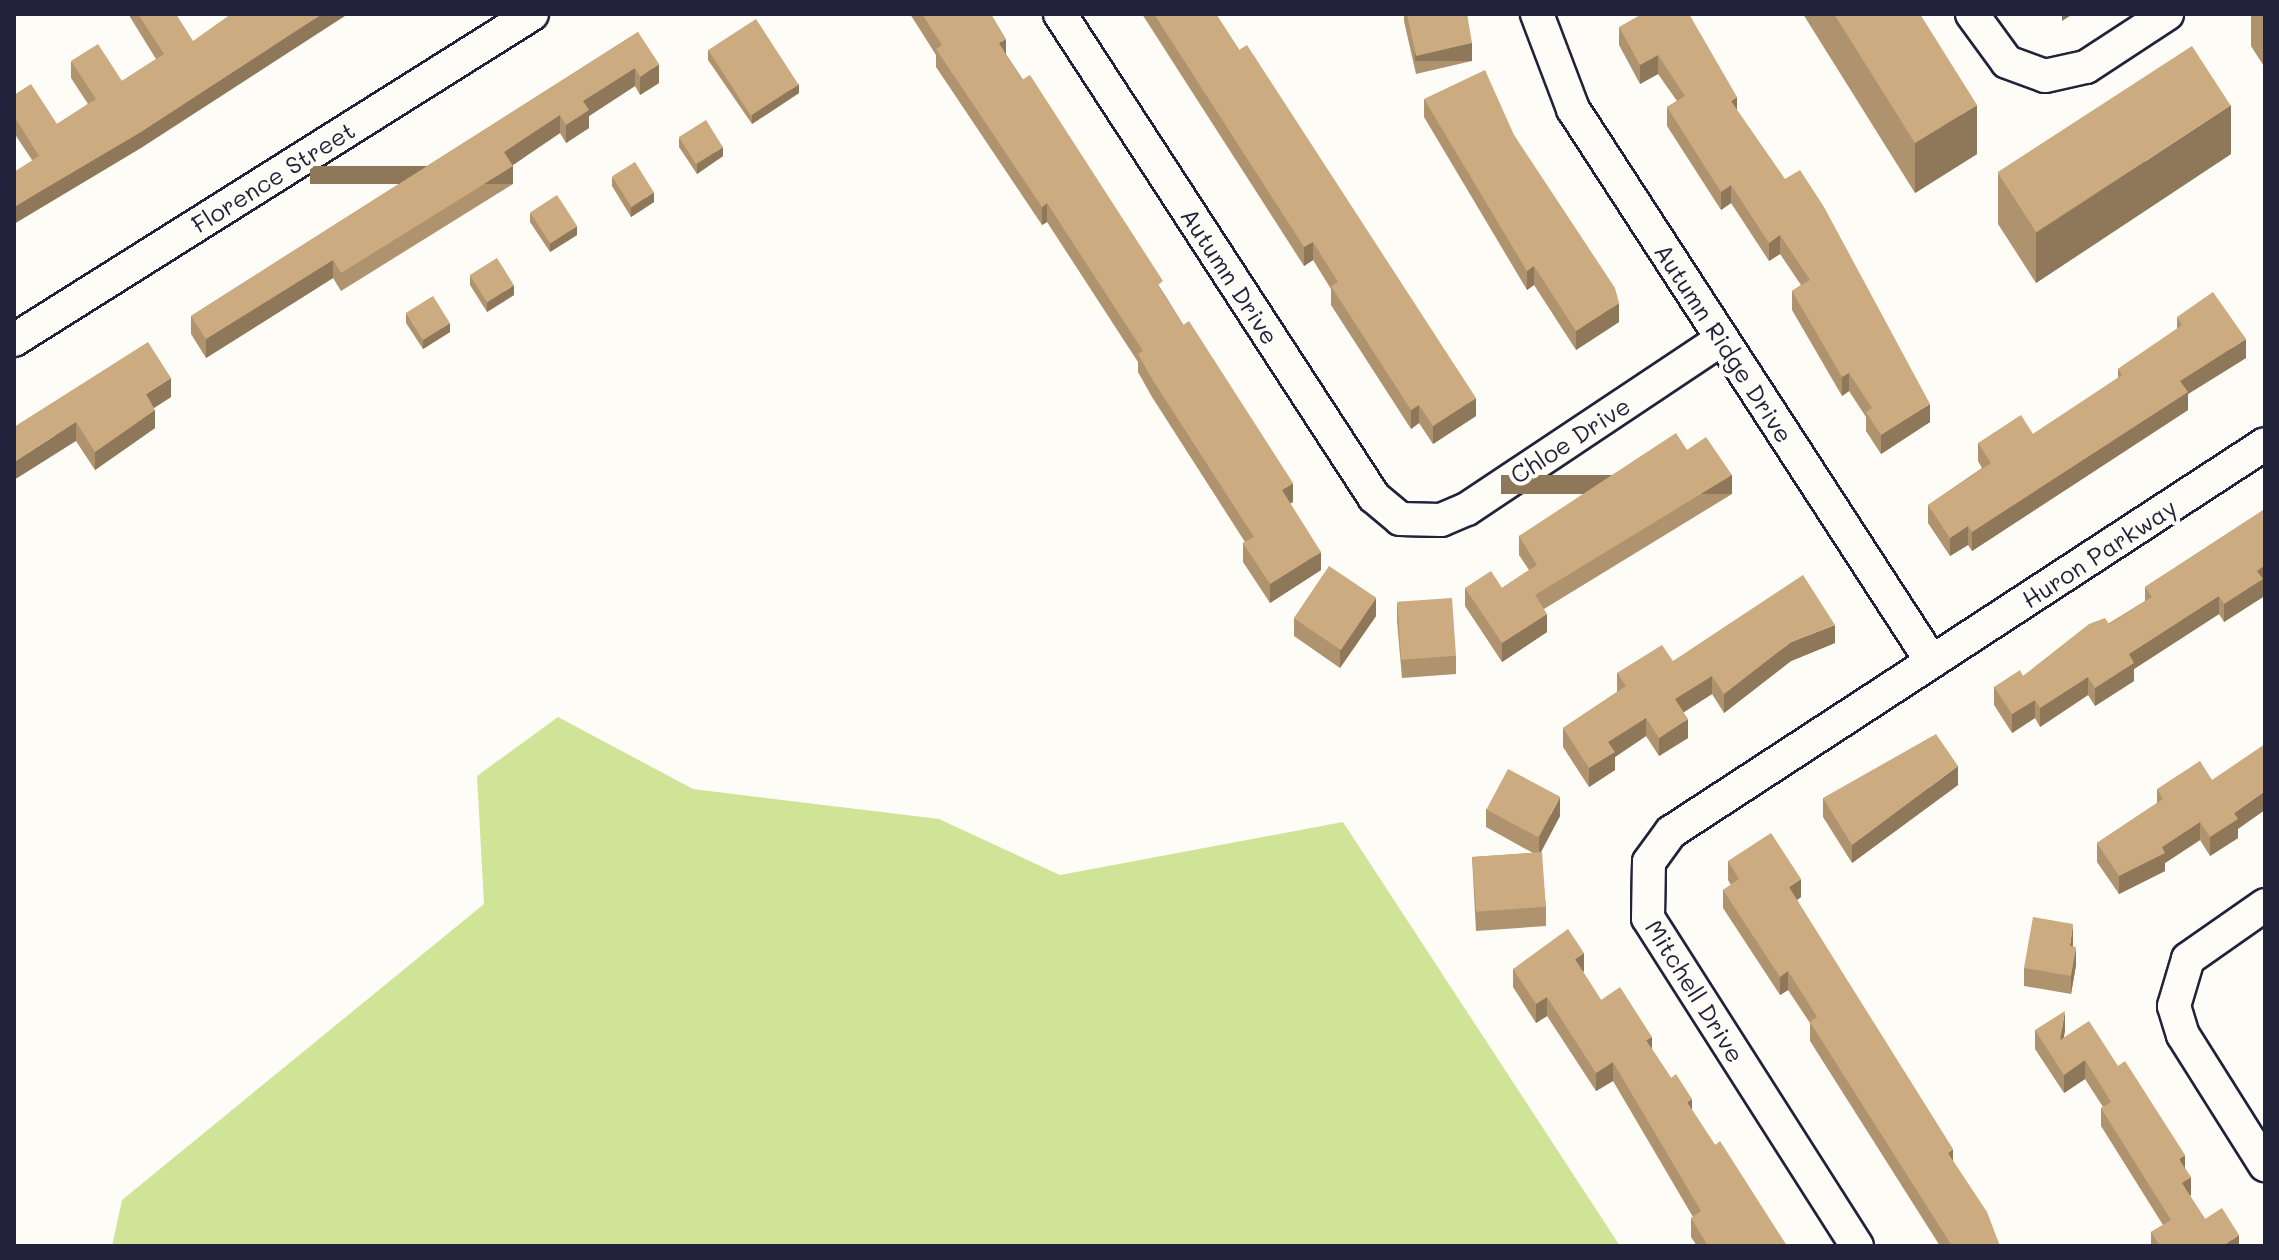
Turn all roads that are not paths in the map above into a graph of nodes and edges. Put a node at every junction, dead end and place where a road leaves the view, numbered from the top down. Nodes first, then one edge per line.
1 (532, 14) edge
2 (1060, 14) edge
3 (1537, 14) edge
4 (1972, 14) edge
5 (2167, 14) edge
6 (14, 340) edge
7 (1720, 340) junction
8 (2265, 444) edge
9 (1413, 523) joint
10 (1932, 662) junction
11 (2265, 905) edge
12 (2265, 1165) edge
13 (1857, 1246) edge

1 - 6 street, Florence Street
2 - 9 street, Autumn Drive
3 - 7 street, Autumn Ridge Drive
4 - 5 street
7 - 9 street, Chloe Drive
7 - 10 street, Autumn Ridge Drive
8 - 10 street, Huron Parkway
10 - 13 street, Mitchell Drive
11 - 12 street

